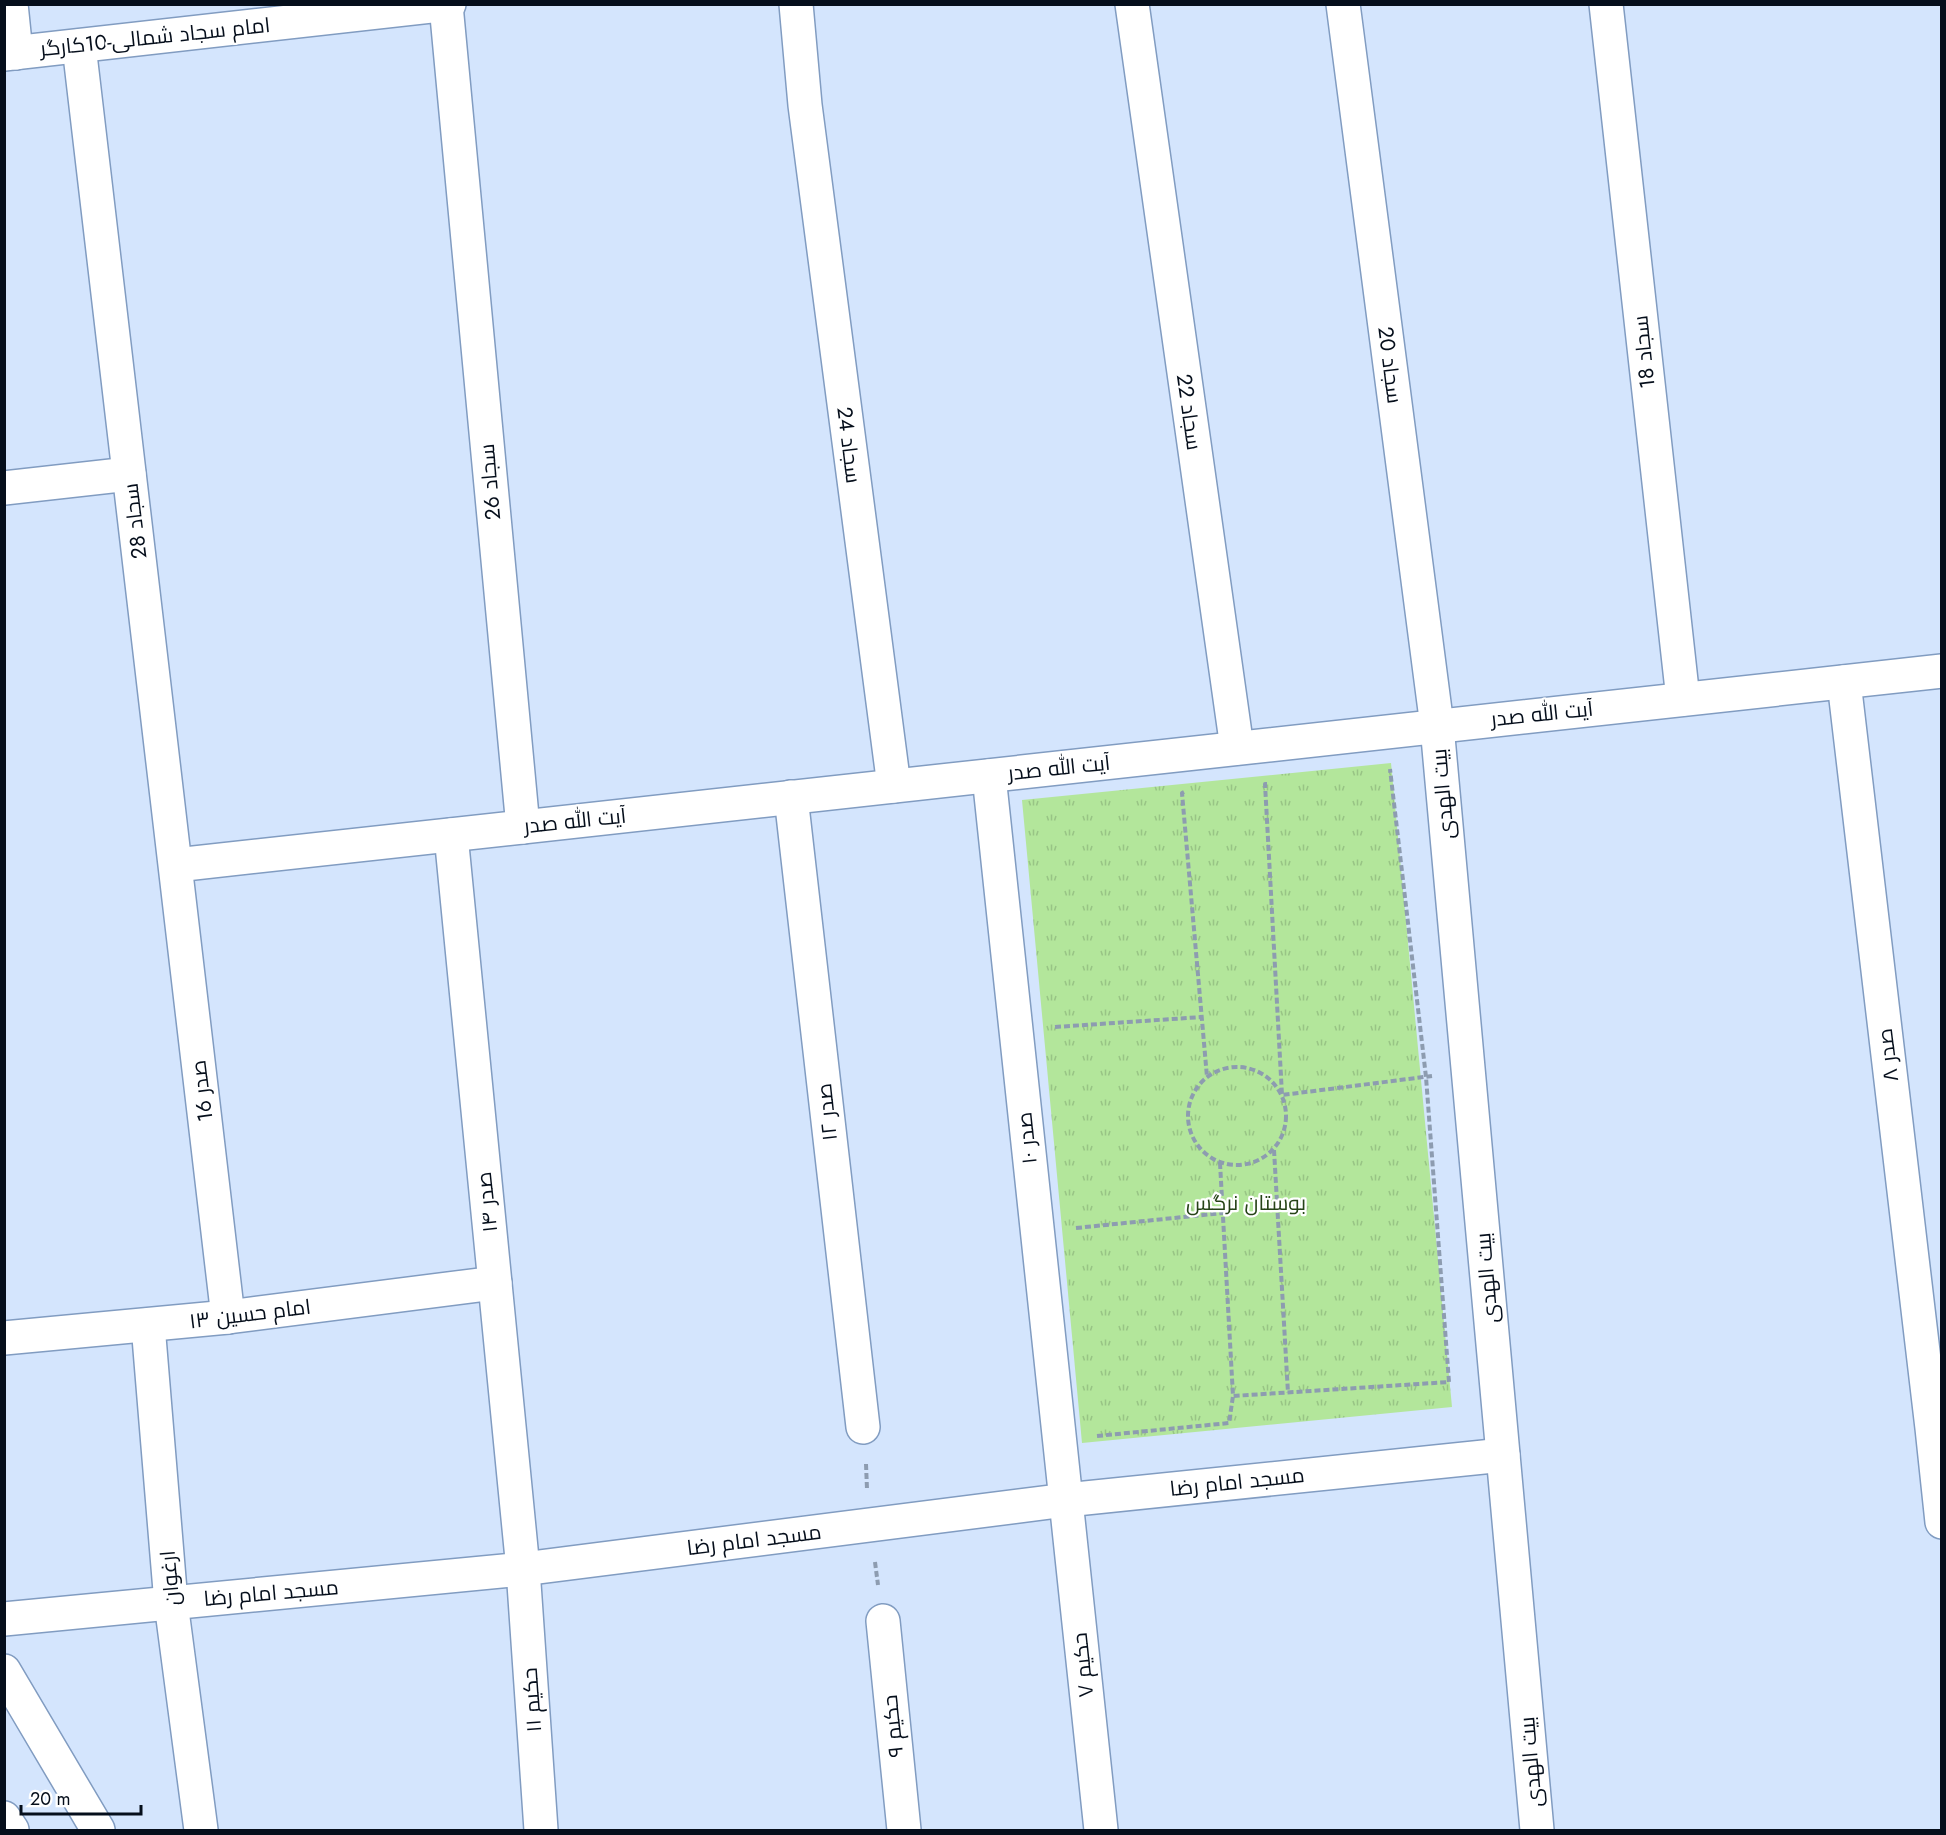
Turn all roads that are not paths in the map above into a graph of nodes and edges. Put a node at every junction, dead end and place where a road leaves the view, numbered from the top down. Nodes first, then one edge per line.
1 (10, 4) edge
2 (796, 4) edge
3 (1132, 4) edge
4 (1343, 4) edge
5 (1606, 4) edge
6 (448, 5) edge
7 (79, 46) junction
8 (10, 53) edge
9 (129, 474) junction
10 (4, 489) edge
11 (1941, 671) edge
12 (1844, 682) junction
13 (1683, 699) junction
14 (1437, 726) junction
15 (1237, 748) junction
16 (989, 776) junction
17 (894, 786) junction
18 (791, 797) junction
19 (523, 827) junction
20 (451, 835) junction
21 (176, 865) junction
22 (495, 1283) junction
23 (228, 1317) junction
24 (148, 1325) junction
25 (4, 1338) edge
26 (863, 1427) dead end
27 (1503, 1455) junction
28 (1066, 1500) junction
29 (1941, 1522) edge
30 (523, 1569) junction
31 (171, 1603) junction
32 (4, 1619) edge
33 (883, 1621) dead end
34 (4, 1671) edge
35 (4, 1818) edge
36 (12, 1830) edge
37 (98, 1830) edge
38 (201, 1830) edge
39 (541, 1830) edge
40 (904, 1830) edge
41 (1101, 1830) edge
42 (1537, 1830) edge

1 - 8 street
2 - 17 street, سجاد 24
3 - 15 street, سجاد 22
4 - 14 street, سجاد 20
5 - 13 street, سجاد 18
6 - 7 street, امام سجاد شمالی-10کارگر
6 - 19 street, سجاد 26
7 - 8 street, امام سجاد شمالی-10کارگر
7 - 9 street, سجاد 28
9 - 10 street
9 - 21 street, سجاد 28
11 - 12 street, آیت الله صدر
12 - 13 street, آیت الله صدر
12 - 29 street, صدر ۸
13 - 14 street, آیت الله صدر
14 - 15 street, آیت الله صدر
14 - 27 street, بیت الهدی
15 - 16 street, آیت الله صدر
16 - 17 street, آیت الله صدر
16 - 28 street, صدر ۱۰
17 - 18 street, آیت الله صدر
18 - 19 street, آیت الله صدر
18 - 26 street, صدر ۱۲
19 - 20 street, آیت الله صدر
20 - 21 street, آیت الله صدر
20 - 22 street, صدر ۱۴
21 - 23 street, صدر 16
22 - 23 street, امام حسین ۱۳
22 - 30 street, صدر ۱۴
23 - 24 street, امام حسین ۱۳
24 - 25 street, امام حسین ۱۳
24 - 31 street, ارغوان
27 - 28 street, مسجد امام رضا
27 - 42 street, بیت الهدی
28 - 30 street, مسجد امام رضا
28 - 41 street, حکیم ۷
30 - 31 street, مسجد امام رضا
30 - 39 street, حکیم ۱۱
31 - 32 street, مسجد امام رضا
31 - 38 street, ارغوان
33 - 40 street, حکیم ۹
34 - 37 street
35 - 36 street

